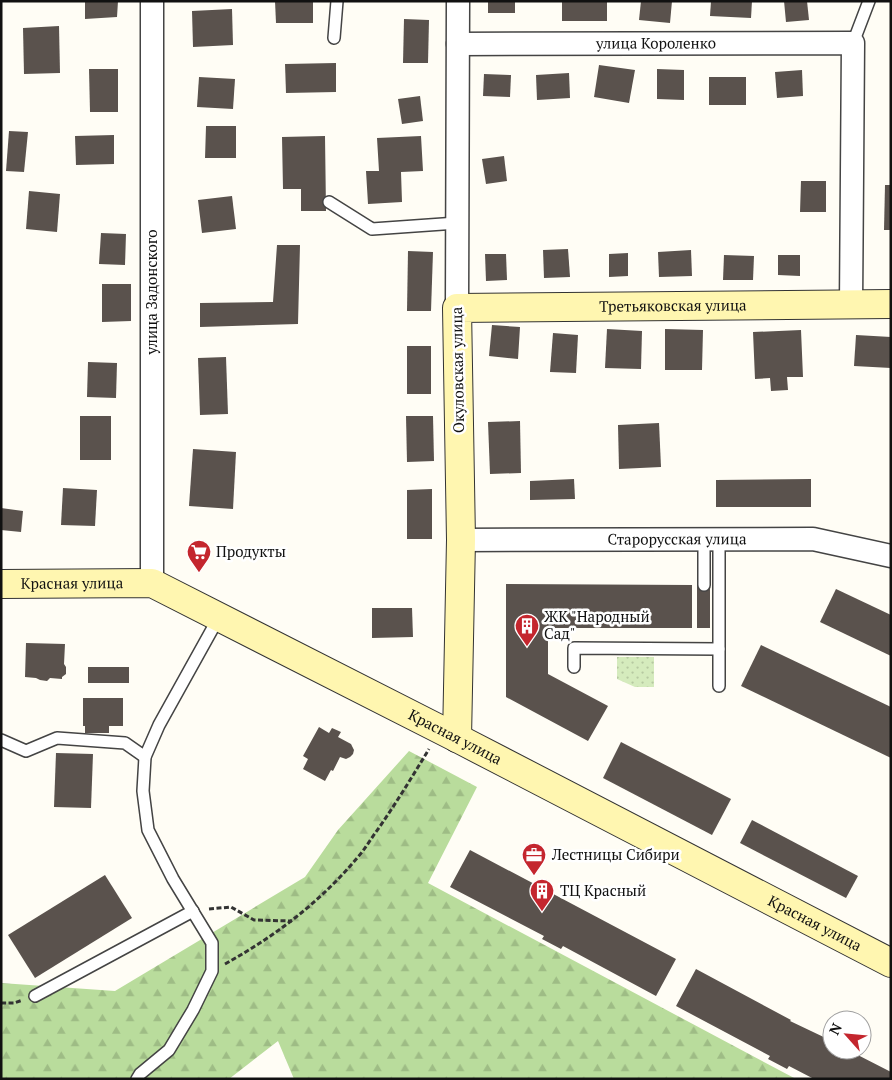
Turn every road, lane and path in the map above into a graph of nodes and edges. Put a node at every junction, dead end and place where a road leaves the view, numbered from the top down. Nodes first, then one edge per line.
1 (152, 1) edge
2 (337, 1) edge
3 (458, 1) edge
4 (869, 1) edge
5 (334, 38) dead end
6 (853, 43) junction
7 (458, 44) junction
8 (329, 202) dead end
9 (456, 223) junction
10 (891, 304) edge
11 (850, 305) junction
12 (456, 308) junction
13 (461, 540) junction
14 (712, 540) junction
15 (891, 556) edge
16 (152, 583) junction
17 (1, 584) edge
18 (704, 585) dead end
19 (219, 618) junction
20 (719, 649) junction
21 (574, 667) dead end
22 (719, 686) dead end
23 (449, 734) junction
24 (1, 740) edge
25 (145, 757) junction
26 (192, 911) junction
27 (293, 921) junction
28 (891, 963) edge
29 (212, 971) junction
30 (34, 996) joint
31 (1, 1003) edge
32 (137, 1079) edge

1 - 16 street, улица Задонского
2 - 5 lane
3 - 7 street, Окуловская улица
4 - 6 lane
6 - 7 street, улица Короленко
6 - 11 street
7 - 9 street, Окуловская улица
8 - 9 lane
9 - 12 street, Окуловская улица
10 - 11 street, Третьяковская улица
11 - 12 street, Третьяковская улица
12 - 13 street, Окуловская улица
13 - 14 street, Старорусская улица
13 - 23 street, Окуловская улица
14 - 15 street, Старорусская улица
14 - 18 lane
14 - 20 lane
16 - 17 street, Красная улица
16 - 19 street, Красная улица
19 - 23 street, Красная улица
19 - 25 lane
20 - 21 lane
20 - 22 lane
23 - 27 path
23 - 28 street, Красная улица
24 - 25 lane
25 - 26 lane
26 - 27 path
26 - 29 lane
26 - 30 lane
27 - 29 path
29 - 32 lane
30 - 31 path

